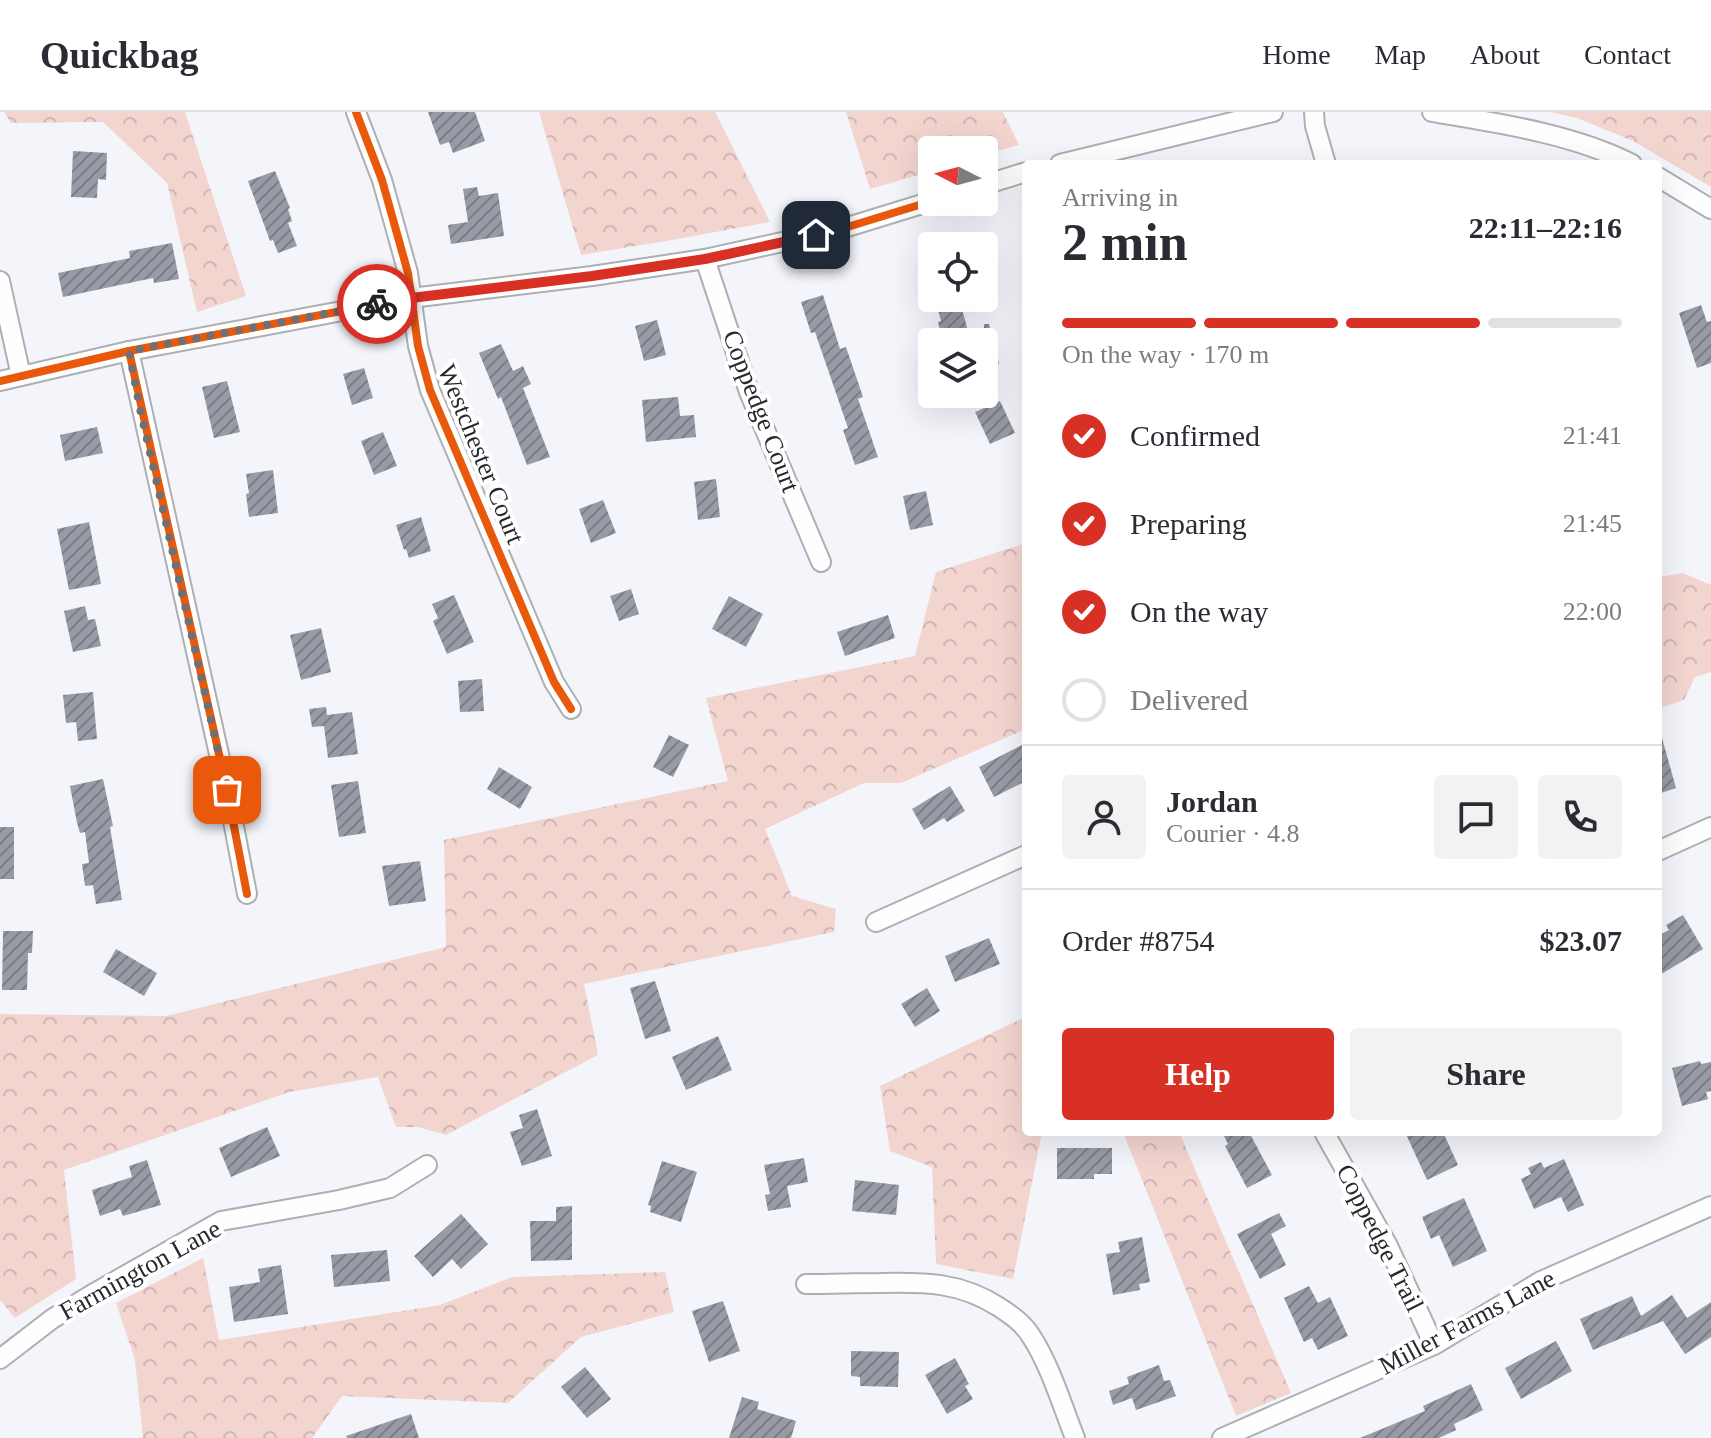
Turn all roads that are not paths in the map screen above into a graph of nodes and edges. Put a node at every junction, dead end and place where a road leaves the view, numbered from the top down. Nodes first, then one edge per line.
1 (356, 112) edge
2 (1273, 112) edge
3 (1314, 112) edge
4 (1432, 112) edge
5 (1076, 160) edge
6 (1325, 160) edge
7 (1624, 160) edge
8 (1022, 173) edge
9 (1662, 179) edge
10 (998, 181) edge
11 (918, 205) edge
12 (1711, 209) edge
13 (705, 259) junction
14 (0, 281) edge
15 (411, 298) junction
16 (129, 351) junction
17 (21, 376) junction
18 (0, 381) edge
19 (821, 562) dead end
20 (571, 709) dead end
21 (1711, 827) edge
22 (1662, 849) edge
23 (1022, 857) edge
24 (247, 894) dead end
25 (876, 922) dead end
26 (1326, 1136) edge
27 (427, 1165) dead end
28 (1711, 1206) edge
29 (806, 1284) dead end
30 (1434, 1345) junction
31 (0, 1359) edge
32 (1075, 1438) edge
33 (1222, 1438) edge

1 - 15 street, Westchester Court
2 - 5 street
3 - 6 street
4 - 7 street
8 - 10 street
9 - 12 street
11 - 13 street
13 - 15 street
13 - 19 street, Coppedge Court
14 - 17 street
15 - 16 street
15 - 20 street, Westchester Court
16 - 17 street
16 - 24 street
17 - 18 street
21 - 22 street
23 - 25 street
26 - 30 street, Coppedge Trail
27 - 31 street, Farmington Lane
28 - 30 street, Miller Farms Lane
29 - 32 street
30 - 33 street, Miller Farms Lane

